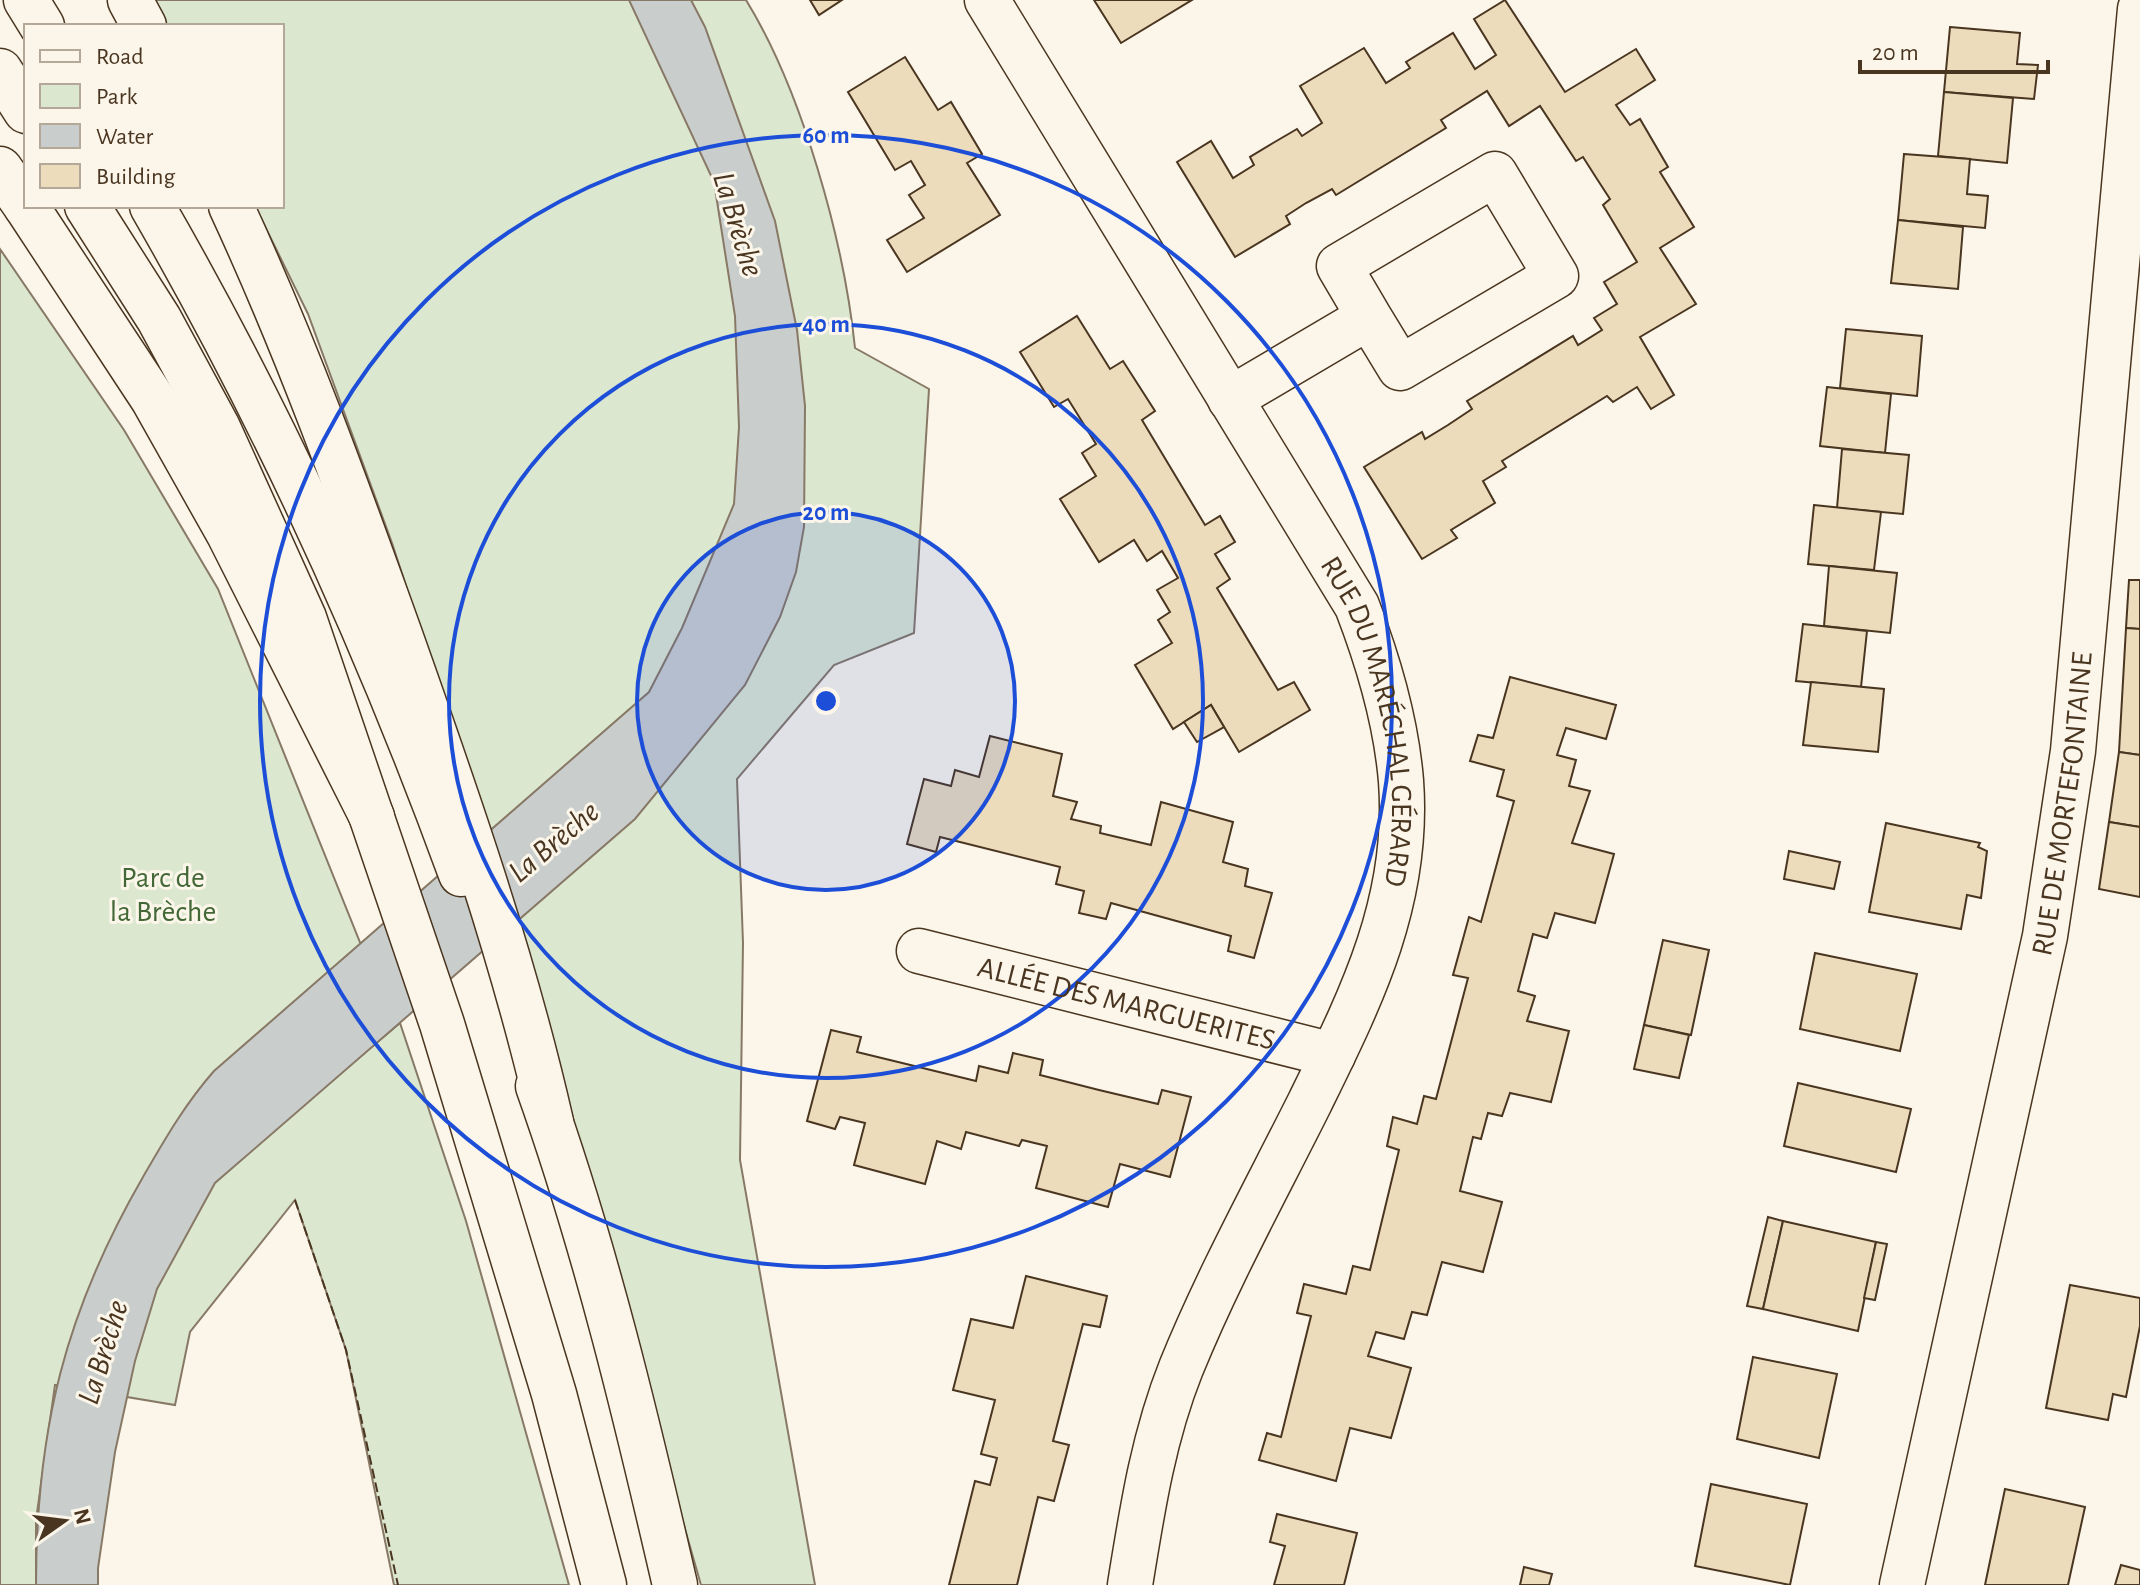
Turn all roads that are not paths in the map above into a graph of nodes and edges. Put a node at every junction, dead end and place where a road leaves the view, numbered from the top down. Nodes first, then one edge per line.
1 (26, 0) edge
2 (130, 0) edge
3 (987, 0) edge
4 (2140, 9) edge
5 (41, 24) edge
6 (143, 24) edge
7 (0, 71) edge
8 (24, 108) edge
9 (0, 169) edge
10 (24, 203) edge
11 (27, 208) edge
12 (88, 208) edge
13 (153, 208) edge
14 (232, 208) edge
15 (1369, 317) junction
16 (1230, 399) junction
17 (372, 817) junction
18 (458, 832) junction
19 (919, 951) dead end
20 (1333, 1055) junction
21 (604, 1585) edge
22 (675, 1585) edge
23 (1130, 1585) edge
24 (1902, 1585) edge

1 - 5 main road
2 - 6 main road
3 - 16 main road, RUE DU MARÉCHAL GÉRARD
4 - 24 main road, RUE DE MORTEFONTAINE
7 - 8 main road
9 - 10 main road
11 - 17 main road
12 - 17 main road
13 - 18 main road
14 - 18 main road
15 - 15 main road
15 - 16 main road
16 - 20 main road, RUE DU MARÉCHAL GÉRARD
17 - 21 main road
18 - 22 main road
19 - 20 main road, ALLÉE DES MARGUERITES
20 - 23 main road, RUE DU MARÉCHAL GÉRARD

